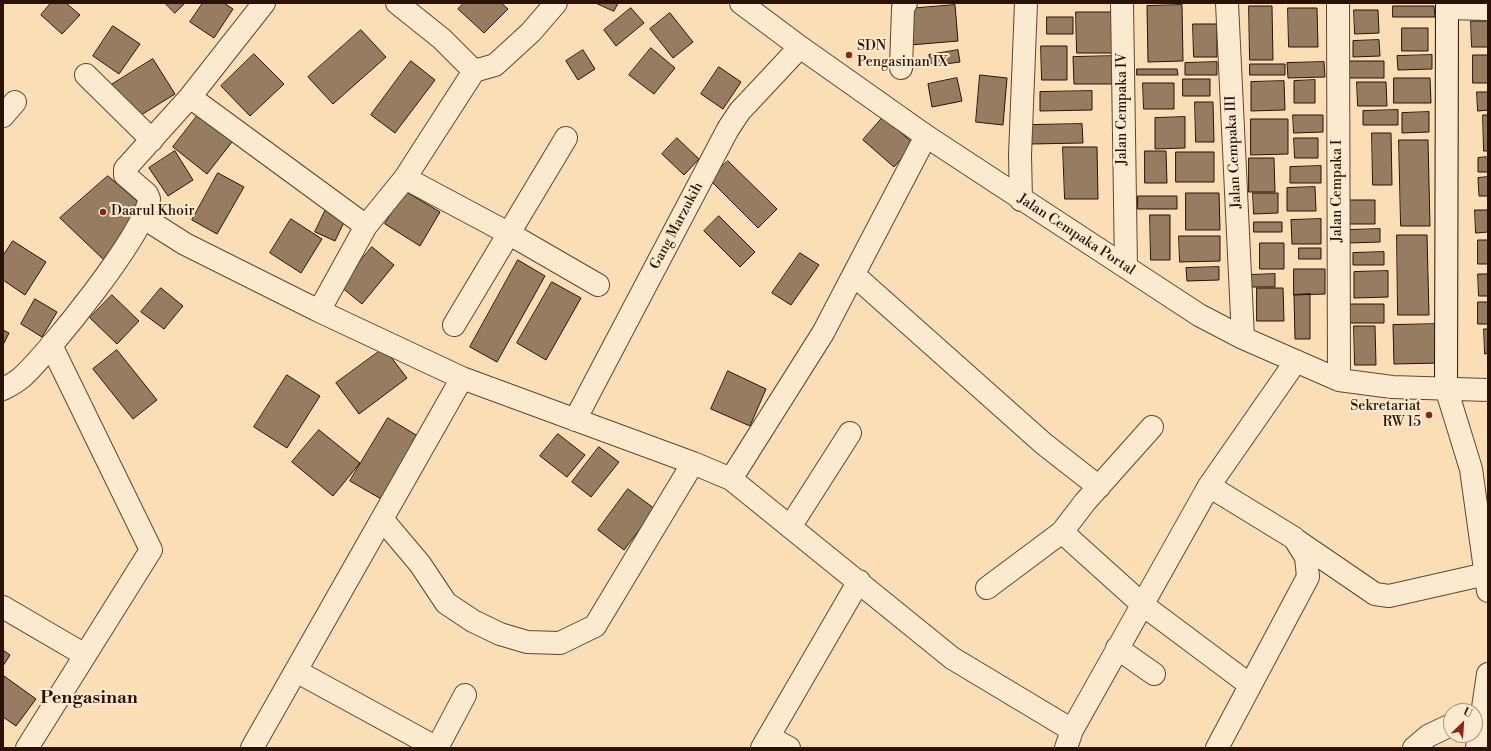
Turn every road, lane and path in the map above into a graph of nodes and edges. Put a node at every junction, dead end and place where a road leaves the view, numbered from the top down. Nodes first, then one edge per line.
1 (264, 3) edge
2 (397, 3) edge
3 (556, 3) edge
4 (741, 3) edge
5 (906, 3) edge
6 (1026, 3) edge
7 (1122, 3) edge
8 (1227, 3) edge
9 (1338, 3) edge
10 (1447, 6) edge
11 (1488, 9) edge
12 (800, 47) junction
13 (901, 68) dead end
14 (474, 71) junction
15 (86, 75) dead end
16 (190, 97) junction
17 (926, 136) junction
18 (566, 138) dead end
19 (152, 140) junction
20 (405, 178) junction
21 (1021, 200) junction
22 (144, 218) junction
23 (366, 226) junction
24 (508, 233) junction
25 (1126, 267) junction
26 (854, 275) junction
27 (598, 285) dead end
28 (319, 311) junction
29 (454, 324) dead end
30 (1243, 338) junction
31 (50, 345) junction
32 (1296, 361) junction
33 (462, 378) junction
34 (1339, 380) junction
35 (1446, 388) junction
36 (3, 390) edge
37 (1488, 390) edge
38 (575, 420) junction
39 (1152, 427) dead end
40 (850, 433) dead end
41 (693, 463) junction
42 (731, 479) junction
43 (1209, 486) junction
44 (1099, 487) junction
45 (382, 519) junction
46 (790, 527) junction
47 (1062, 532) junction
48 (1294, 538) junction
49 (859, 581) junction
50 (1487, 583) edge
51 (987, 588) dead end
52 (1143, 605) junction
53 (3, 607) edge
54 (1116, 648) junction
55 (85, 654) junction
56 (296, 671) junction
57 (1154, 674) dead end
58 (1488, 674) edge
59 (1250, 686) junction
60 (465, 696) dead end
61 (1483, 708) edge
62 (1443, 729) edge
63 (1069, 739) edge
64 (766, 742) edge
65 (27, 748) edge
66 (252, 748) edge
67 (437, 748) edge
68 (789, 748) edge
69 (1217, 748) edge
70 (1414, 748) edge

1 - 16 street
2 - 14 street
3 - 14 street
4 - 12 street, Jalan Cempaka Portal
5 - 13 street
6 - 21 street
7 - 25 street, Jalan Cempaka IV
8 - 30 street, Jalan Cempaka III
9 - 34 street, Jalan Cempaka I
10 - 11 street
10 - 35 street
12 - 17 street, Jalan Cempaka Portal
12 - 38 street, Gang Marzukih
14 - 20 street
15 - 19 street
16 - 19 street
16 - 23 street
17 - 21 street, Jalan Cempaka Portal
17 - 26 street
18 - 24 street
19 - 22 street
20 - 23 street
20 - 24 street
21 - 25 street, Jalan Cempaka Portal
22 - 28 street
22 - 31 street
23 - 28 street
24 - 27 street
24 - 29 street
25 - 30 street, Jalan Cempaka Portal
26 - 42 street
26 - 44 street
28 - 33 street
30 - 32 street, Jalan Cempaka Portal
31 - 36 street
31 - 55 street
32 - 34 street, Jalan Cempaka Portal
32 - 43 street
33 - 38 street
33 - 45 street
34 - 35 street, Jalan Cempaka Portal
35 - 37 street, Jalan Cempaka Portal
35 - 50 street
38 - 41 street
39 - 44 street
40 - 46 street
41 - 42 street
41 - 45 street
42 - 46 street
43 - 48 street
43 - 52 street
44 - 47 street
45 - 56 street
46 - 49 street
47 - 51 street
47 - 52 street
48 - 50 street
48 - 59 street
49 - 63 street
49 - 64 street
52 - 54 street
52 - 59 street
53 - 55 street
54 - 57 street
54 - 63 street
55 - 65 street
56 - 66 street
56 - 67 street
58 - 61 street
59 - 69 street
60 - 67 street
62 - 70 street
64 - 68 street

